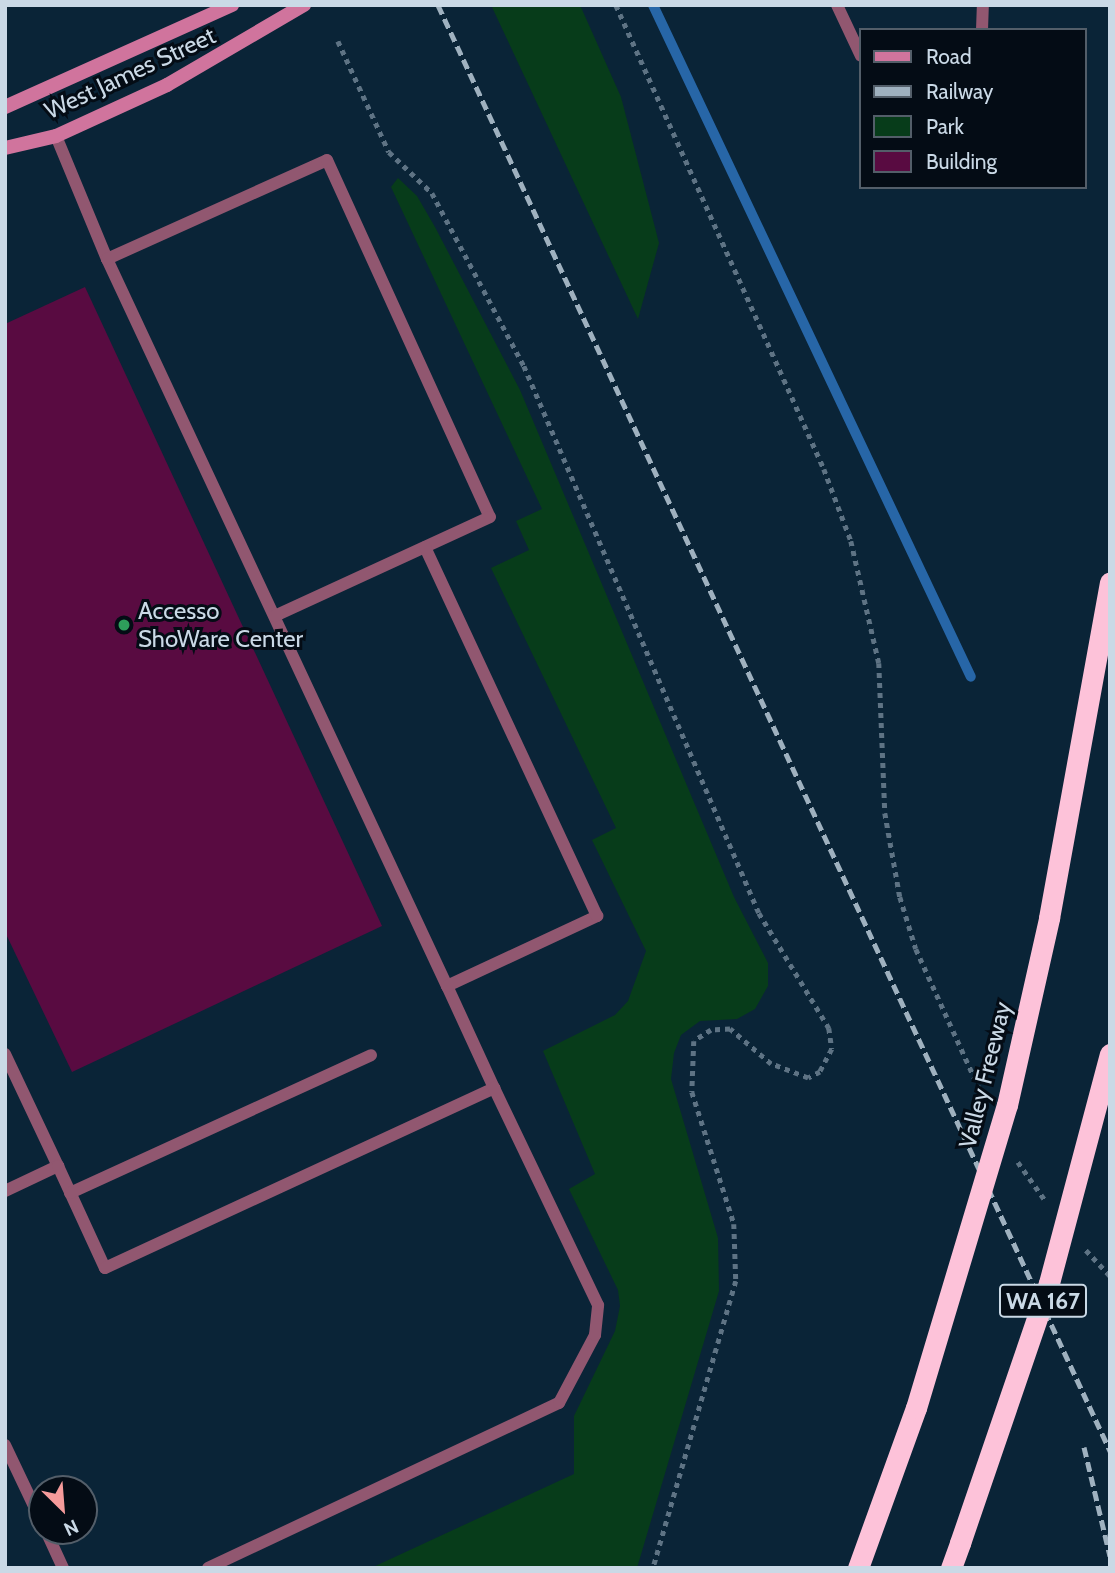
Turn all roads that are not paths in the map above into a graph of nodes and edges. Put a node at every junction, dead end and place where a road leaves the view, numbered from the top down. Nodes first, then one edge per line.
1 (232, 5) edge
2 (304, 5) edge
3 (837, 5) edge
4 (983, 5) edge
5 (982, 28) edge
6 (860, 54) edge
7 (5, 107) edge
8 (57, 136) junction
9 (5, 148) edge
10 (107, 259) junction
11 (425, 547) junction
12 (1110, 582) edge
13 (275, 616) junction
14 (447, 986) junction
15 (5, 1054) edge
16 (1110, 1054) edge
17 (371, 1055) dead end
18 (494, 1088) junction
19 (58, 1167) junction
20 (5, 1191) edge
21 (70, 1193) junction
22 (5, 1445) edge
23 (28, 1493) edge
24 (52, 1545) edge
25 (63, 1568) edge
26 (208, 1568) edge
27 (858, 1568) edge
28 (951, 1568) edge

1 - 7 main road, West James Street
2 - 8 main road, West James Street
3 - 6 lane
4 - 5 lane
8 - 9 main road, West James Street
8 - 10 lane
10 - 11 lane
10 - 13 lane
11 - 13 lane
11 - 14 lane
12 - 27 highway, Valley Freeway, bridge
13 - 14 lane
14 - 18 lane
15 - 19 lane
16 - 28 highway, WA 167, bridge
17 - 21 lane
18 - 21 lane
18 - 26 lane
19 - 20 lane
19 - 21 lane
22 - 23 lane
24 - 25 lane

